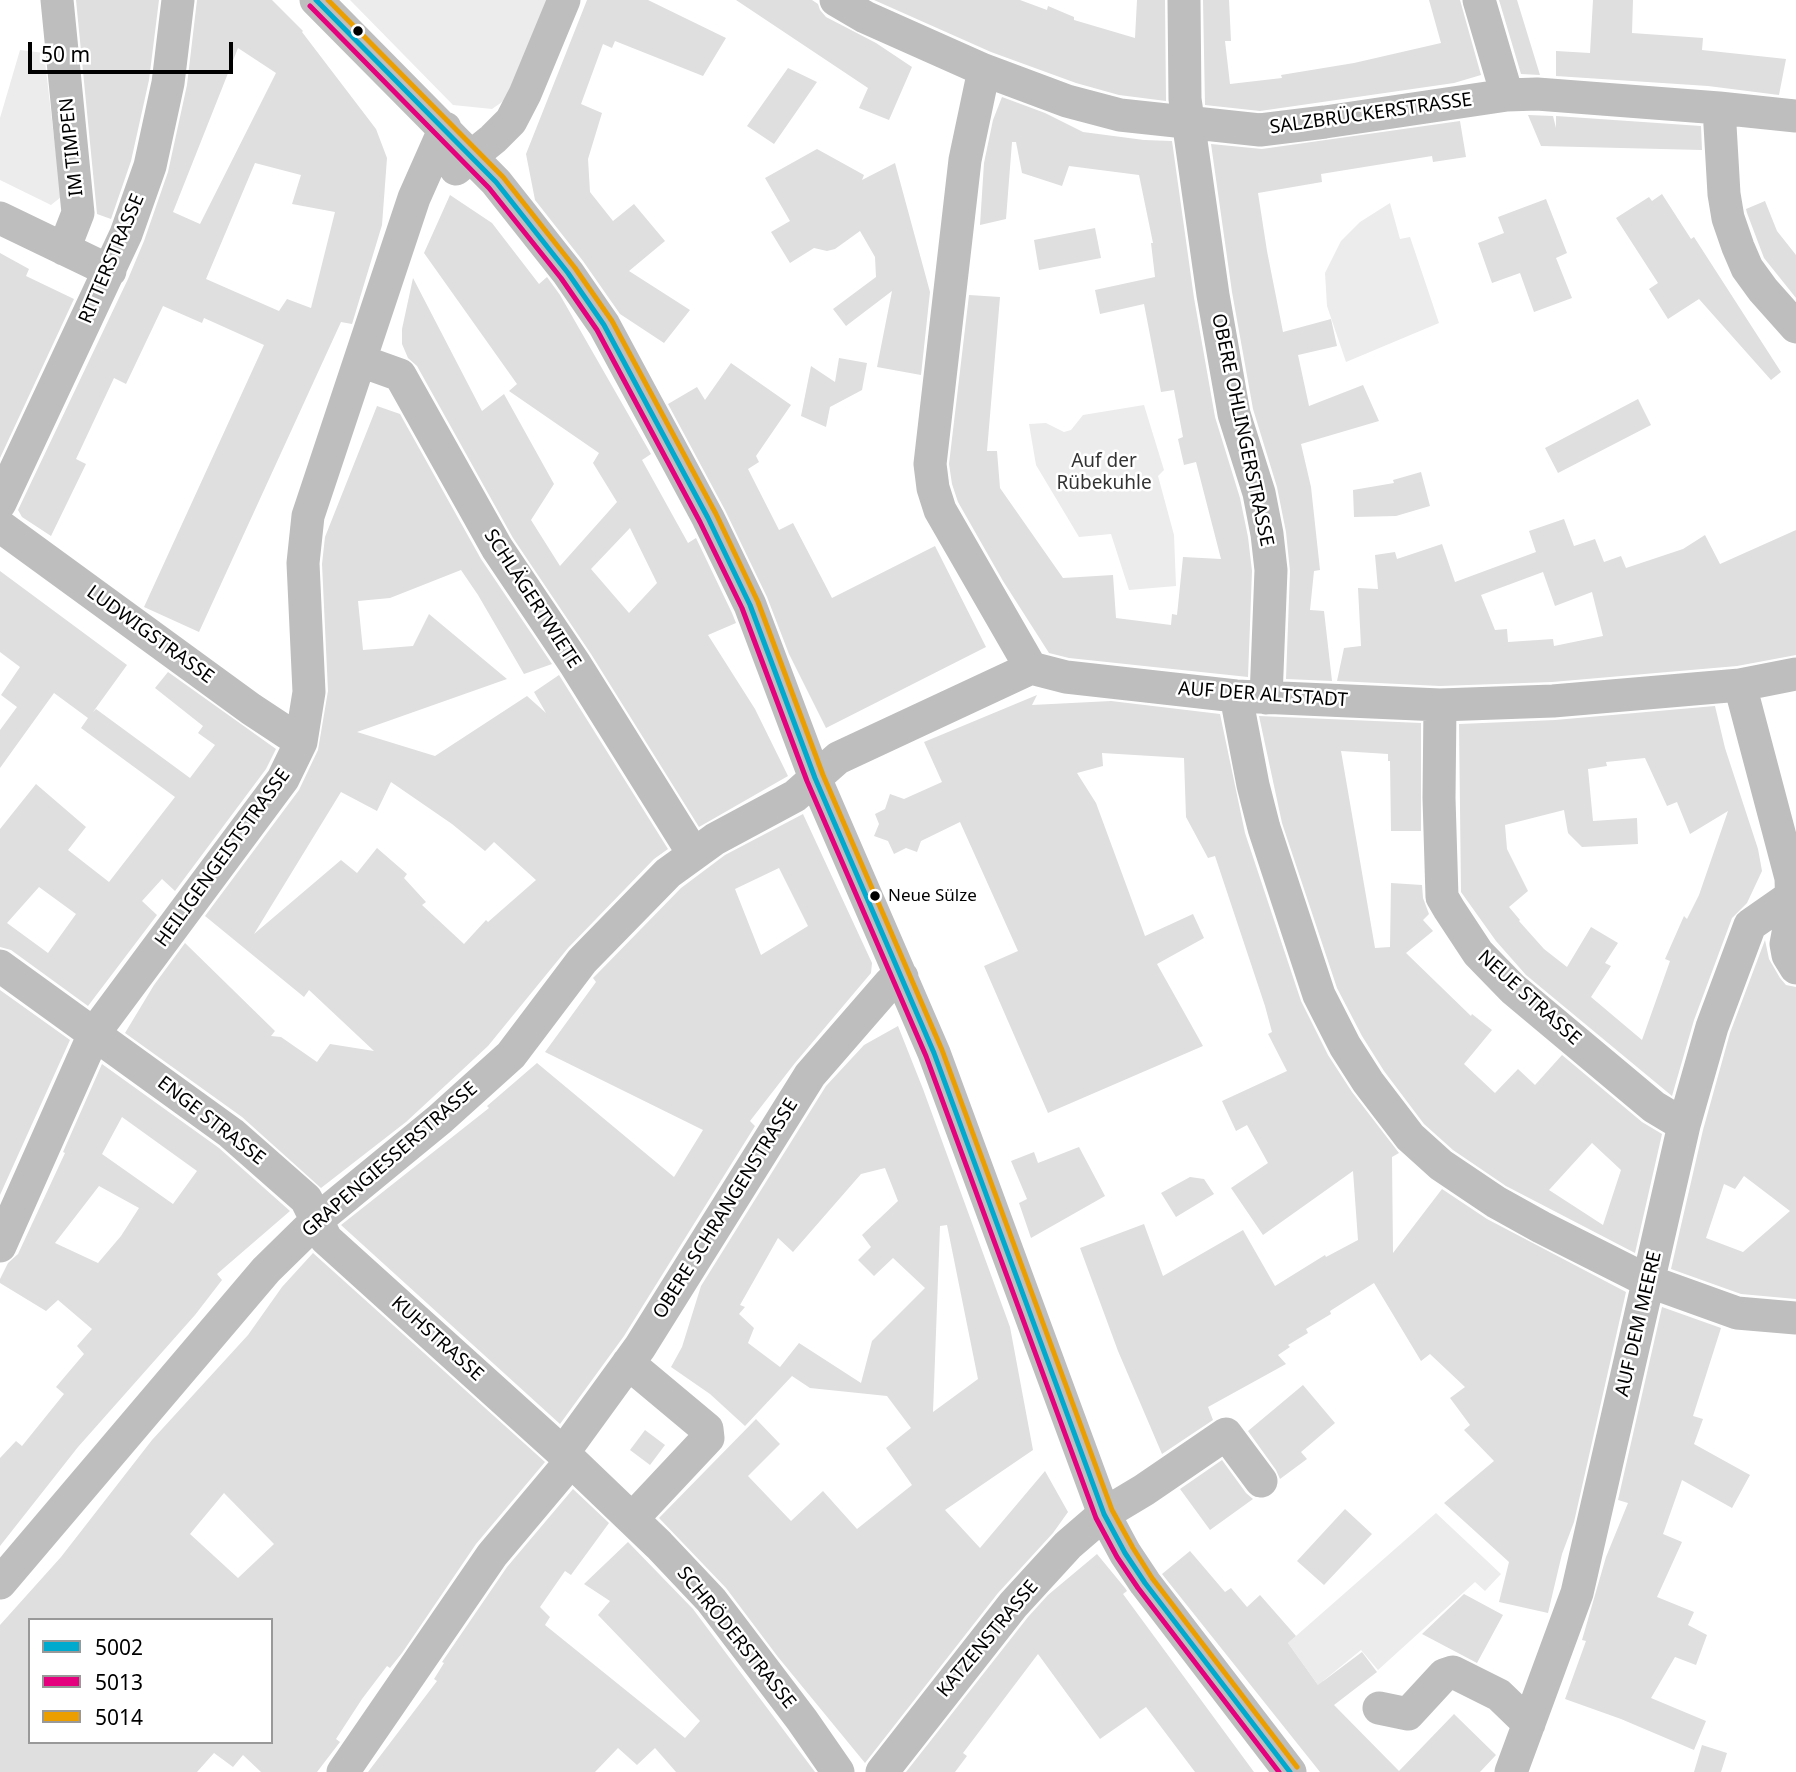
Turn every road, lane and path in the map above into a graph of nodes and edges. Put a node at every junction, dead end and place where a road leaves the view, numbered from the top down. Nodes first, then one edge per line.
1 (57, 0) edge
2 (178, 0) edge
3 (316, 0) edge
4 (564, 0) edge
5 (836, 0) edge
6 (1184, 0) edge
7 (1479, 0) edge
8 (984, 71) junction
9 (1507, 95) junction
10 (1719, 107) junction
11 (1796, 116) edge
12 (1188, 122) junction
13 (445, 128) junction
14 (472, 157) junction
15 (414, 198) junction
16 (0, 218) edge
17 (64, 249) junction
18 (110, 271) junction
19 (1796, 327) edge
20 (361, 361) junction
21 (0, 503) edge
22 (0, 526) edge
23 (1031, 668) junction
24 (1796, 674) edge
25 (1740, 685) junction
26 (1251, 697) junction
27 (1440, 705) junction
28 (301, 742) junction
29 (816, 778) junction
30 (693, 853) junction
31 (1792, 886) junction
32 (0, 966) edge
33 (1796, 968) edge
34 (898, 970) junction
35 (95, 1032) junction
36 (1684, 1125) junction
37 (317, 1220) junction
38 (0, 1246) edge
39 (1648, 1281) junction
40 (1796, 1318) edge
41 (628, 1363) junction
42 (567, 1457) junction
43 (1261, 1481) dead end
44 (1104, 1514) junction
45 (632, 1519) junction
46 (0, 1583) edge
47 (1379, 1708) dead end
48 (1529, 1724) junction
49 (343, 1772) edge
50 (838, 1772) edge
51 (882, 1772) edge
52 (1290, 1772) edge
53 (1511, 1772) edge

1 - 17 street, IM TIMPEN
2 - 18 street, RITTERSTRASSE
3 - 13 street
4 - 14 street
5 - 8 street, SALZBRÜCKERSTRASSE
6 - 12 street, OBERE OHLINGERSTRASSE
7 - 9 street
8 - 12 street, SALZBRÜCKERSTRASSE
8 - 23 street
9 - 10 street, SALZBRÜCKERSTRASSE
9 - 12 street, SALZBRÜCKERSTRASSE
10 - 11 street, SALZBRÜCKERSTRASSE
10 - 19 street
12 - 26 street, OBERE OHLINGERSTRASSE
13 - 14 street
13 - 15 street, HEILIGENGEISTSTRASSE
14 - 15 street
14 - 29 street
15 - 20 street, HEILIGENGEISTSTRASSE
16 - 17 street
17 - 18 street
18 - 21 street, RITTERSTRASSE
20 - 28 street, HEILIGENGEISTSTRASSE
20 - 30 street, SCHLÄGERTWIETE
22 - 28 street, LUDWIGSTRASSE
23 - 26 street, AUF DER ALTSTADT
23 - 29 street
24 - 25 street, AUF DER ALTSTADT
25 - 27 street, AUF DER ALTSTADT
25 - 31 street
26 - 27 street, AUF DER ALTSTADT
26 - 39 street, OBERE OHLINGERSTRASSE
27 - 36 street, NEUE STRASSE
28 - 35 street, HEILIGENGEISTSTRASSE
29 - 30 street, GRAPENGIESSERSTRASSE
29 - 34 street
30 - 37 street, GRAPENGIESSERSTRASSE
31 - 33 street
31 - 36 street, AUF DEM MEERE
32 - 35 street, ENGE STRASSE
34 - 41 street, OBERE SCHRANGENSTRASSE
34 - 44 street
35 - 37 street, ENGE STRASSE
35 - 38 street, HEILIGENGEISTSTRASSE
36 - 39 street, AUF DEM MEERE
37 - 42 street, KUHSTRASSE
37 - 46 street, GRAPENGIESSERSTRASSE
39 - 40 street, OBERE OHLINGERSTRASSE
39 - 48 street, AUF DEM MEERE
41 - 42 street, OBERE SCHRANGENSTRASSE
41 - 45 street
42 - 45 street, SCHRÖDERSTRASSE
42 - 49 street, OBERE SCHRANGENSTRASSE
43 - 44 street, KATZENSTRASSE
44 - 51 street, KATZENSTRASSE
44 - 52 street
45 - 50 street, SCHRÖDERSTRASSE
47 - 48 street
48 - 53 street, AUF DEM MEERE

